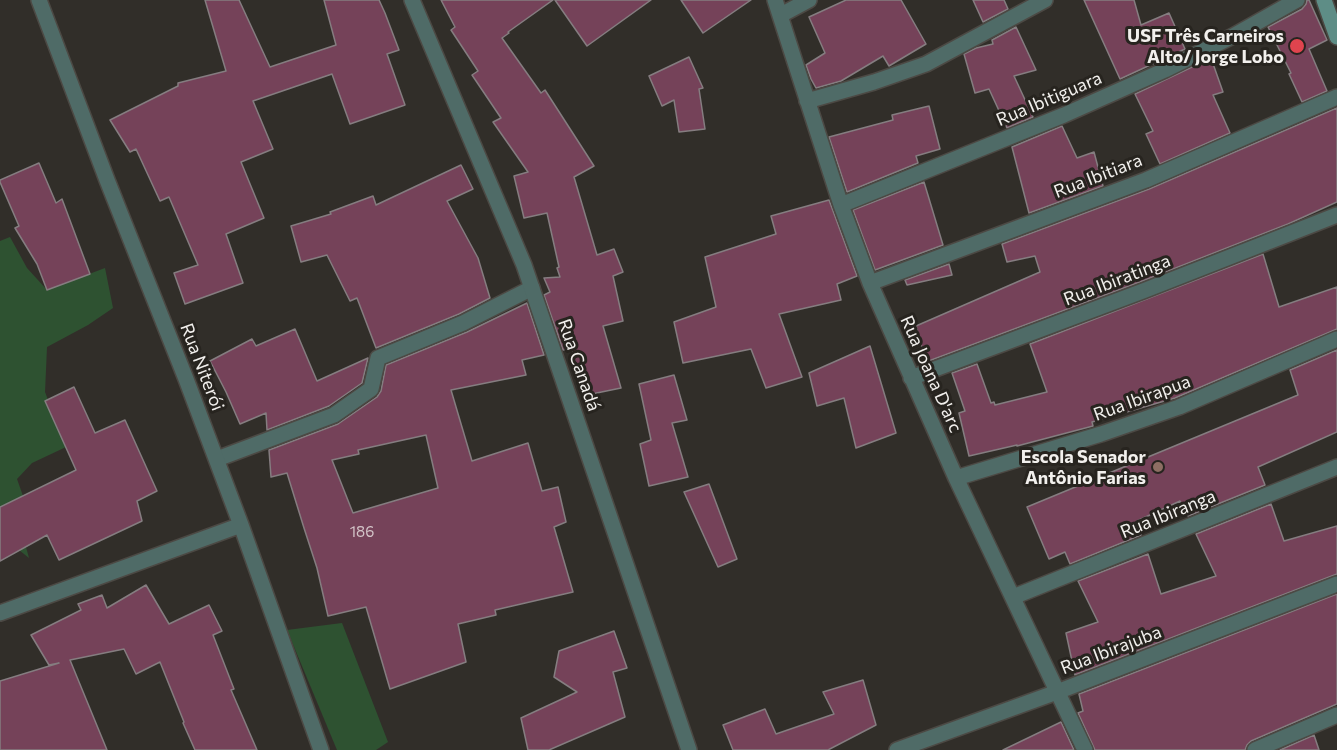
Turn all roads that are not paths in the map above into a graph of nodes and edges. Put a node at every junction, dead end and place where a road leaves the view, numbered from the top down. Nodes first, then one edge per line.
1 (39, 0) edge
2 (412, 0) edge
3 (775, 0) edge
4 (809, 0) edge
5 (1044, 0) edge
6 (1297, 0) edge
7 (1324, 0) edge
8 (781, 15) junction
9 (1337, 37) edge
10 (1337, 97) edge
11 (807, 101) junction
12 (841, 205) junction
13 (1337, 215) edge
14 (870, 283) junction
15 (532, 288) junction
16 (1337, 339) edge
17 (911, 378) junction
18 (217, 459) junction
19 (1337, 467) edge
20 (956, 478) junction
21 (242, 525) junction
22 (1337, 584) edge
23 (1013, 597) junction
24 (0, 613) edge
25 (1057, 692) junction
26 (1337, 715) edge
27 (321, 750) edge
28 (689, 750) edge
29 (897, 750) edge
30 (1085, 750) edge
31 (1255, 750) edge

1 - 18 street, Rua Niterói
2 - 15 street, Rua Canadá
3 - 8 street, Rua Joana D'arc
4 - 8 street
5 - 11 street
6 - 12 street, Rua Ibitiguara
7 - 9 main road
8 - 11 street, Rua Joana D'arc
10 - 14 street, Rua Ibitiara
11 - 12 street, Rua Joana D'arc
12 - 14 street, Rua Joana D'arc
13 - 17 street, Rua Ibiratinga
14 - 17 street, Rua Joana D'arc
15 - 18 street
15 - 28 street, Rua Canadá
16 - 20 street, Rua Ibirapua
17 - 20 street, Rua Joana D'arc
18 - 21 street, Rua Niterói
19 - 23 street, Rua Ibiranga
20 - 23 street, Rua Joana D'arc
21 - 24 street
21 - 27 street, Rua Niterói
22 - 25 street, Rua Ibirajuba
23 - 25 street, Rua Joana D'arc
25 - 29 street, Rua Ibirajuba
25 - 30 street, Rua Joana D'arc
26 - 31 street

